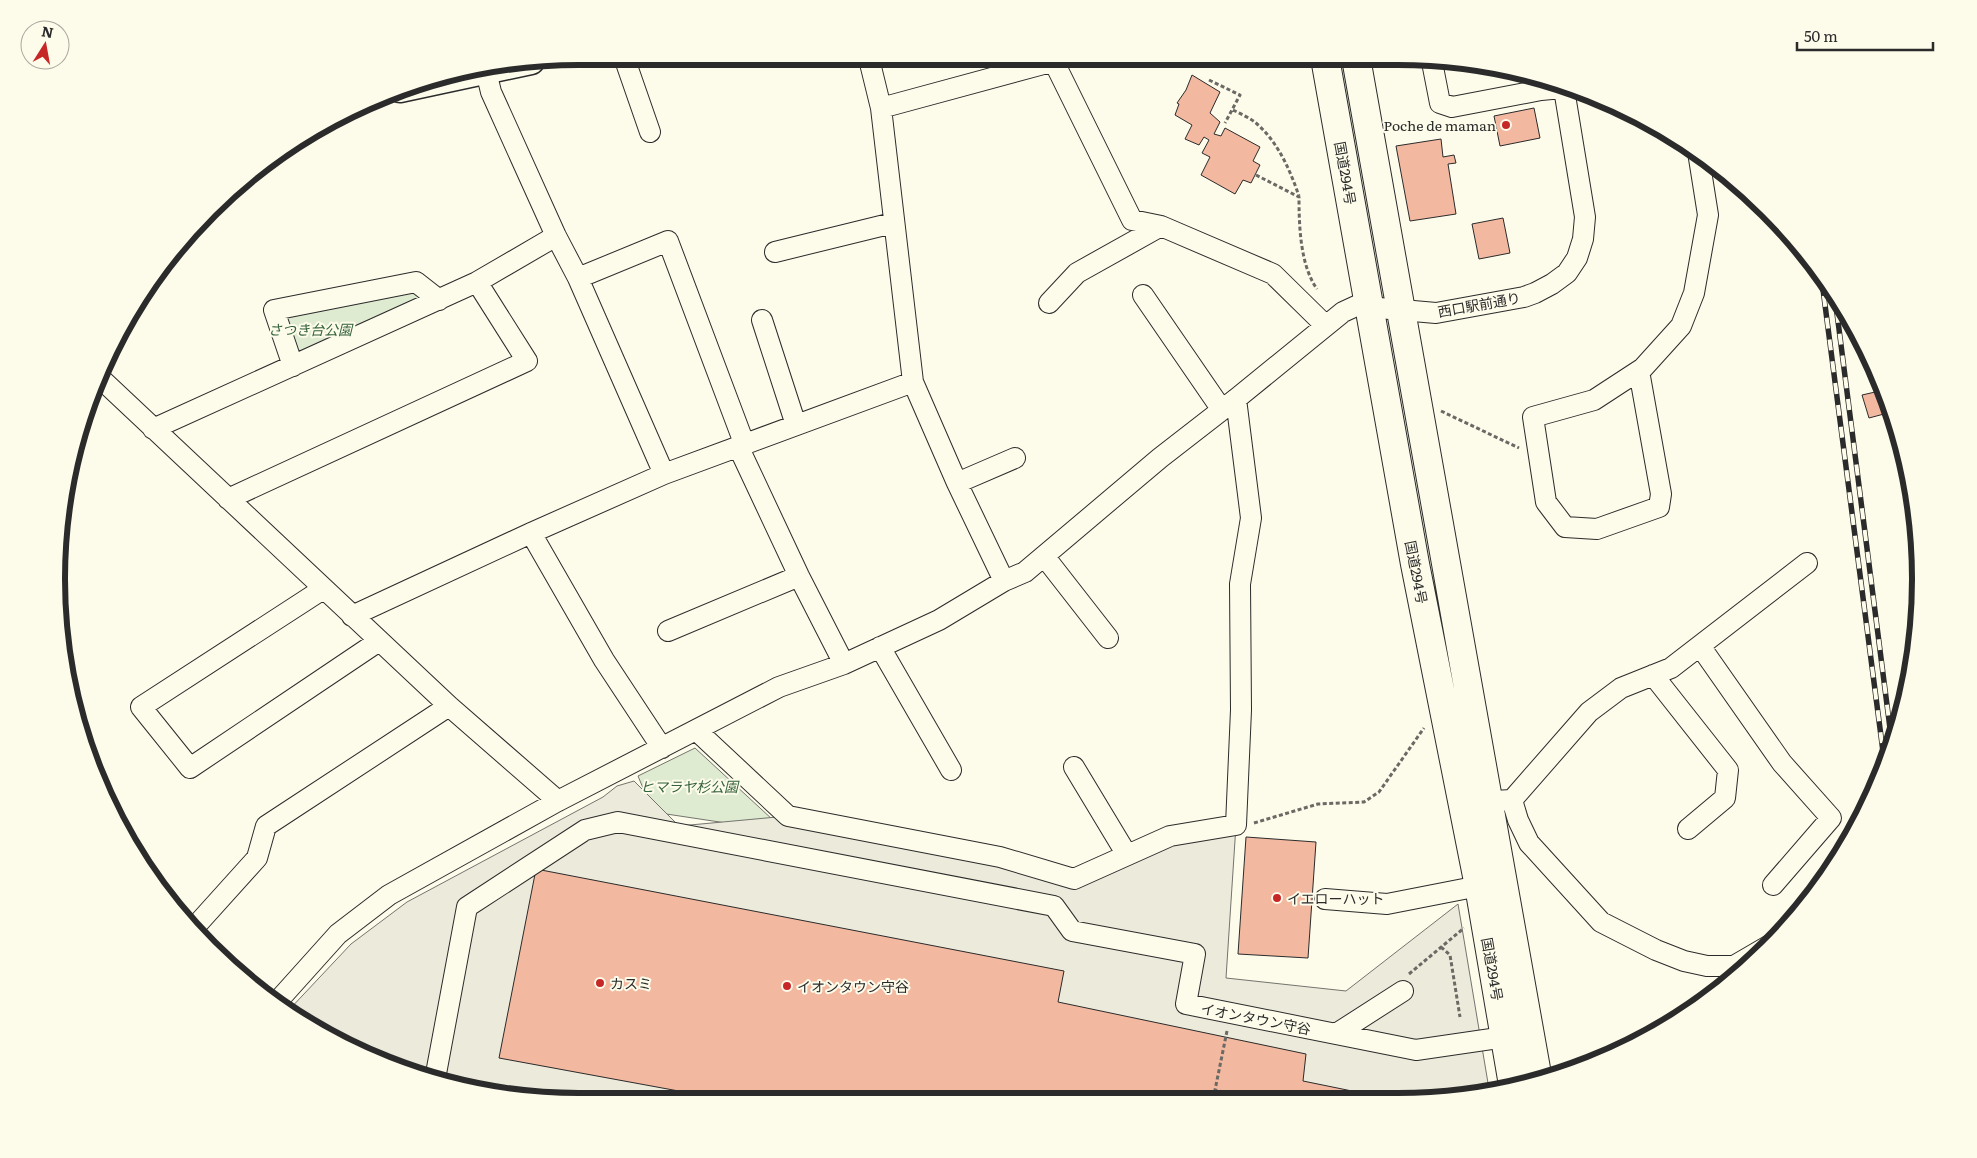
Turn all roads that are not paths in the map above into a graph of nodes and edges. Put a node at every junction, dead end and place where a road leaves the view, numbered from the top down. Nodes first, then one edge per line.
1 (627, 65) edge
2 (870, 65) edge
3 (1040, 65) edge
4 (1060, 65) edge
5 (1326, 65) edge
6 (1357, 65) edge
7 (1433, 66) edge
8 (487, 74) edge
9 (1550, 88) edge
10 (1567, 94) edge
11 (881, 108) junction
12 (650, 132) dead end
13 (1700, 163) edge
14 (893, 223) junction
15 (1161, 226) junction
16 (556, 236) junction
17 (775, 252) dead end
18 (578, 278) junction
19 (478, 282) junction
20 (1143, 295) dead end
21 (439, 300) junction
22 (1049, 303) dead end
23 (1370, 306) junction
24 (1402, 311) junction
25 (762, 320) dead end
26 (1331, 320) junction
27 (293, 366) junction
28 (1638, 371) junction
29 (104, 382) edge
30 (913, 382) junction
31 (1229, 405) junction
32 (796, 425) junction
33 (153, 429) junction
34 (741, 445) junction
35 (1015, 458) dead end
36 (664, 474) junction
37 (957, 484) junction
38 (228, 499) junction
39 (531, 532) junction
40 (1044, 556) junction
41 (1807, 563) dead end
42 (799, 576) junction
43 (1004, 581) junction
44 (323, 589) junction
45 (352, 616) junction
46 (668, 631) dead end
47 (1108, 638) dead end
48 (379, 641) junction
49 (1700, 646) junction
50 (880, 648) junction
51 (844, 664) junction
52 (1653, 675) junction
53 (449, 706) junction
54 (696, 730) junction
55 (662, 748) junction
56 (1074, 767) dead end
57 (951, 770) dead end
58 (558, 801) junction
59 (1487, 802) junction
60 (1688, 829) dead end
61 (1127, 855) junction
62 (1773, 885) dead end
63 (1478, 886) junction
64 (1325, 900) dead end
65 (198, 923) edge
66 (1733, 969) edge
67 (1403, 991) road end
68 (281, 998) edge
69 (1336, 1034) junction
70 (1505, 1037) junction
71 (436, 1072) edge
72 (1537, 1073) edge
73 (1512, 1080) edge

1 - 12 street
2 - 11 street
3 - 11 street
4 - 15 street
5 - 23 highway, 国道294号
6 - 24 highway, 国道294号
7 - 9 street
8 - 16 street
10 - 24 street, 西口駅前通り
11 - 14 street
13 - 28 street
14 - 17 street
14 - 30 street
15 - 22 street
15 - 26 street
16 - 18 street
16 - 19 street
18 - 34 street
18 - 36 street
19 - 21 street
19 - 38 street
20 - 31 street
21 - 27 street
21 - 27 street
23 - 24 street, 西口駅前通り
23 - 26 street
23 - 59 highway, 国道294号
24 - 59 highway, 国道294号
25 - 32 street
26 - 31 street
27 - 33 street
28 - 28 street
29 - 33 street
30 - 32 street
30 - 37 street
31 - 40 street
31 - 61 street
32 - 34 street
33 - 38 street
34 - 36 street
34 - 42 street
35 - 37 street
36 - 39 street
37 - 43 street
38 - 44 street
39 - 45 street
39 - 55 street
40 - 43 street
40 - 47 street
41 - 49 street
42 - 46 street
42 - 51 street
43 - 50 street
44 - 45 street
44 - 48 street
45 - 48 street
48 - 53 street
49 - 52 street
49 - 62 street
50 - 51 street
50 - 57 street
51 - 54 street
52 - 59 street
52 - 60 street
53 - 58 street
53 - 65 street
54 - 55 street
54 - 61 street
55 - 58 street
56 - 61 street
58 - 68 street
59 - 63 highway, 国道294号
59 - 66 street
59 - 72 highway, 国道294号
63 - 64 street
63 - 70 highway, 国道294号
67 - 69 street
69 - 70 street, イオンタウン守谷
69 - 71 street, イオンタウン守谷
70 - 73 highway, 国道294号

